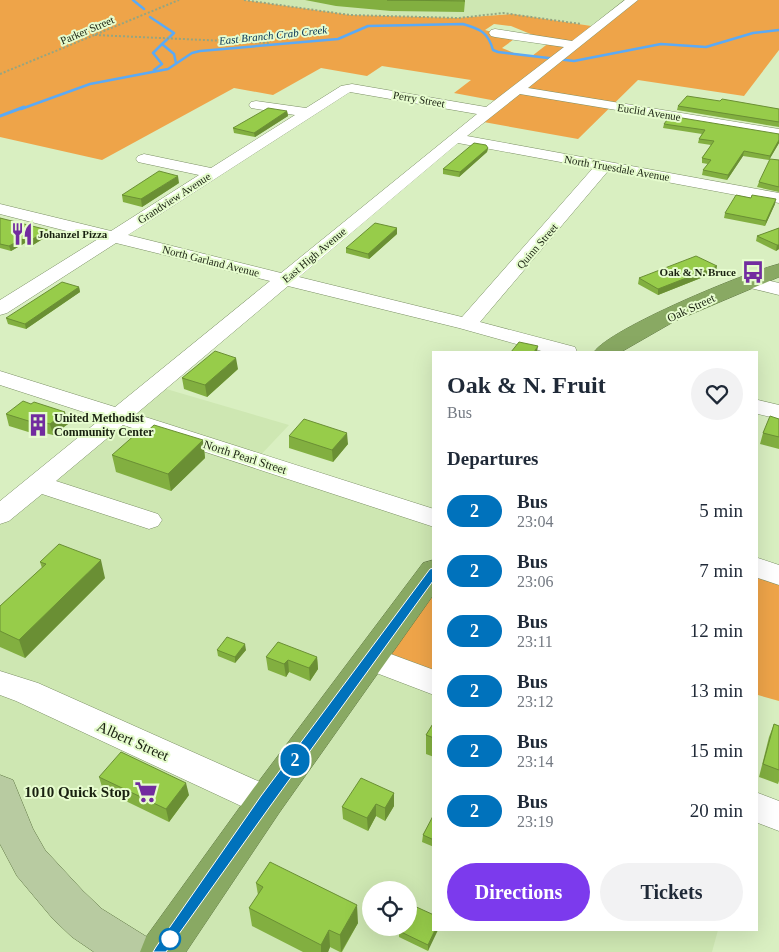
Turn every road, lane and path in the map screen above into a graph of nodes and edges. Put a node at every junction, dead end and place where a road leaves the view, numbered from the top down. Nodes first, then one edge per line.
1 (179, 0) edge
2 (244, 0) edge
3 (632, 0) edge
4 (598, 27) junction
5 (495, 33) dead end
6 (94, 35) junction
7 (270, 42) dead end
8 (572, 48) junction
9 (0, 74) edge
10 (349, 88) joint
11 (518, 90) junction
12 (256, 105) dead end
13 (489, 112) junction
14 (307, 113) junction
15 (779, 133) edge
16 (455, 138) junction
17 (144, 159) dead end
18 (604, 166) junction
19 (213, 173) junction
20 (779, 198) edge
21 (0, 209) edge
22 (114, 236) junction
23 (779, 270) edge
24 (285, 279) junction
25 (749, 282) junction
26 (779, 289) edge
27 (0, 309) edge
28 (466, 324) junction
29 (563, 351) edge
30 (608, 351) edge
31 (0, 378) edge
32 (758, 406) edge
33 (779, 412) edge
34 (119, 416) junction
35 (38, 484) junction
36 (0, 515) edge
37 (432, 517) edge
38 (149, 520) dead end
39 (758, 568) edge
40 (432, 574) edge
41 (779, 575) edge
42 (369, 658) junction
43 (432, 682) edge
44 (0, 683) edge
45 (0, 791) edge
46 (266, 801) junction
47 (758, 808) edge
48 (779, 816) edge
49 (132, 952) edge
50 (161, 952) edge

1 - 6 path, Parker Street
2 - 4 path
3 - 4 street, East High Avenue
4 - 8 street, East High Avenue
5 - 8 street
6 - 7 path
6 - 9 path, Parker Street
8 - 11 street, East High Avenue
10 - 13 street, Perry Street
10 - 14 street, Grandview Avenue
11 - 13 street, East High Avenue
11 - 15 street, Euclid Avenue
12 - 14 street
13 - 16 street, East High Avenue
14 - 19 street, Grandview Avenue
16 - 18 street, North Truesdale Avenue
16 - 24 street, East High Avenue
17 - 19 street
18 - 20 street, North Truesdale Avenue
18 - 28 street, Quinn Street
19 - 22 street, Grandview Avenue
21 - 22 street, North Garland Avenue
22 - 24 street, North Garland Avenue
22 - 27 street, Grandview Avenue
23 - 25 highway, Oak Street
24 - 28 street, North Garland Avenue
24 - 34 street, East High Avenue
25 - 26 street
25 - 30 highway, Oak Street
28 - 29 street, North Garland Avenue
31 - 34 street, North Pearl Street
32 - 33 street
34 - 35 street, East High Avenue
34 - 37 street, North Pearl Street
35 - 36 street, East High Avenue
35 - 38 street
39 - 41 street
40 - 42 highway
42 - 43 street
42 - 46 highway
44 - 46 street, Albert Street
45 - 49 main road
46 - 50 highway
47 - 48 street

